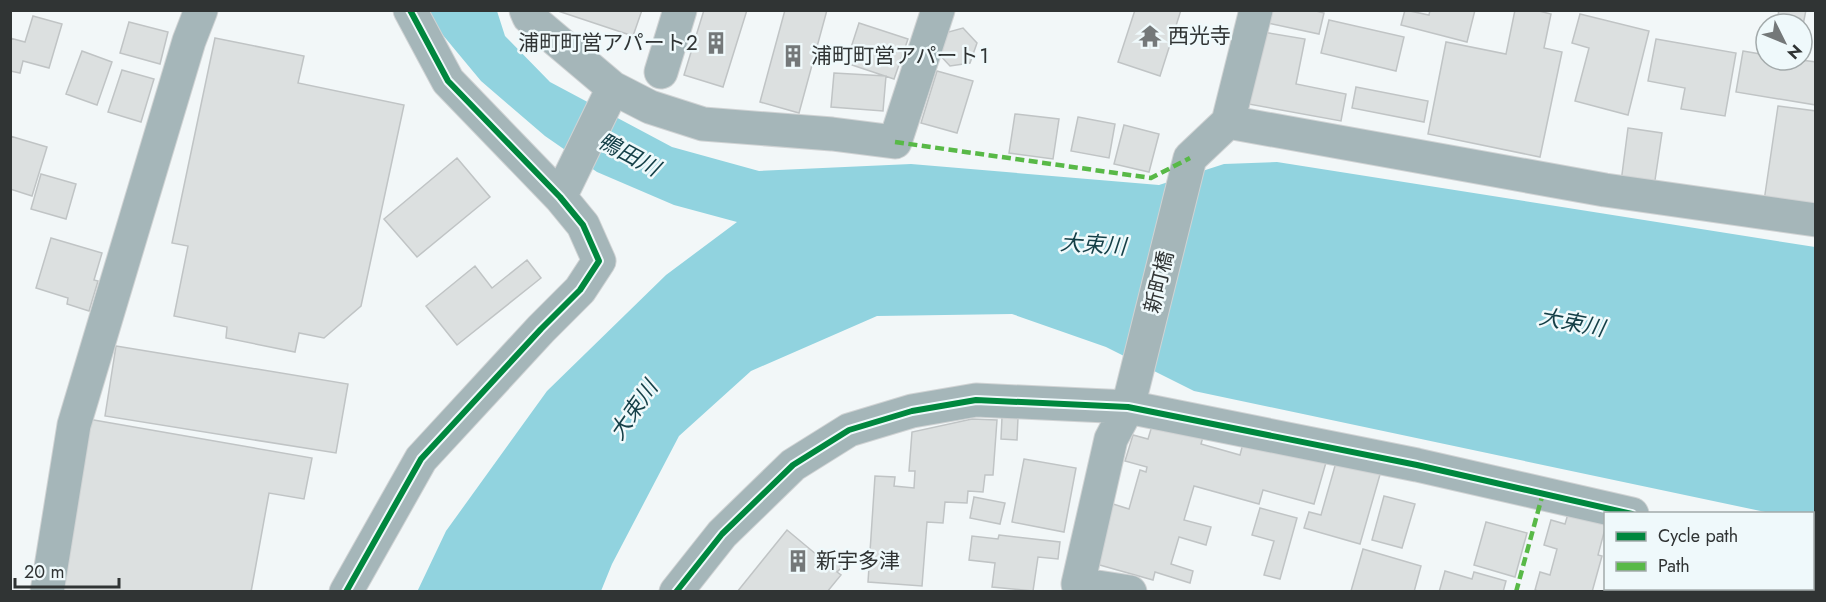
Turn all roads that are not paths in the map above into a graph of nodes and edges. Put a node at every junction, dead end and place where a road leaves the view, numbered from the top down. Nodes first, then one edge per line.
1 (201, 10) edge
2 (410, 10) edge
3 (526, 10) edge
4 (680, 10) edge
5 (938, 10) edge
6 (1256, 10) edge
7 (661, 72) dead end
8 (613, 88) junction
9 (1228, 122) junction
10 (560, 197) junction
11 (1815, 220) edge
12 (1128, 407) junction
13 (1628, 512) edge
14 (1080, 588) edge
15 (47, 591) edge
16 (346, 591) edge
17 (676, 591) edge
18 (1130, 591) edge

1 - 15 street
2 - 10 street
3 - 8 street
4 - 7 street
5 - 8 street
6 - 9 street
8 - 10 street
9 - 11 street
9 - 12 street, 新町橋
10 - 16 street
12 - 13 street
12 - 14 street, 新町橋
12 - 17 street
14 - 18 street

